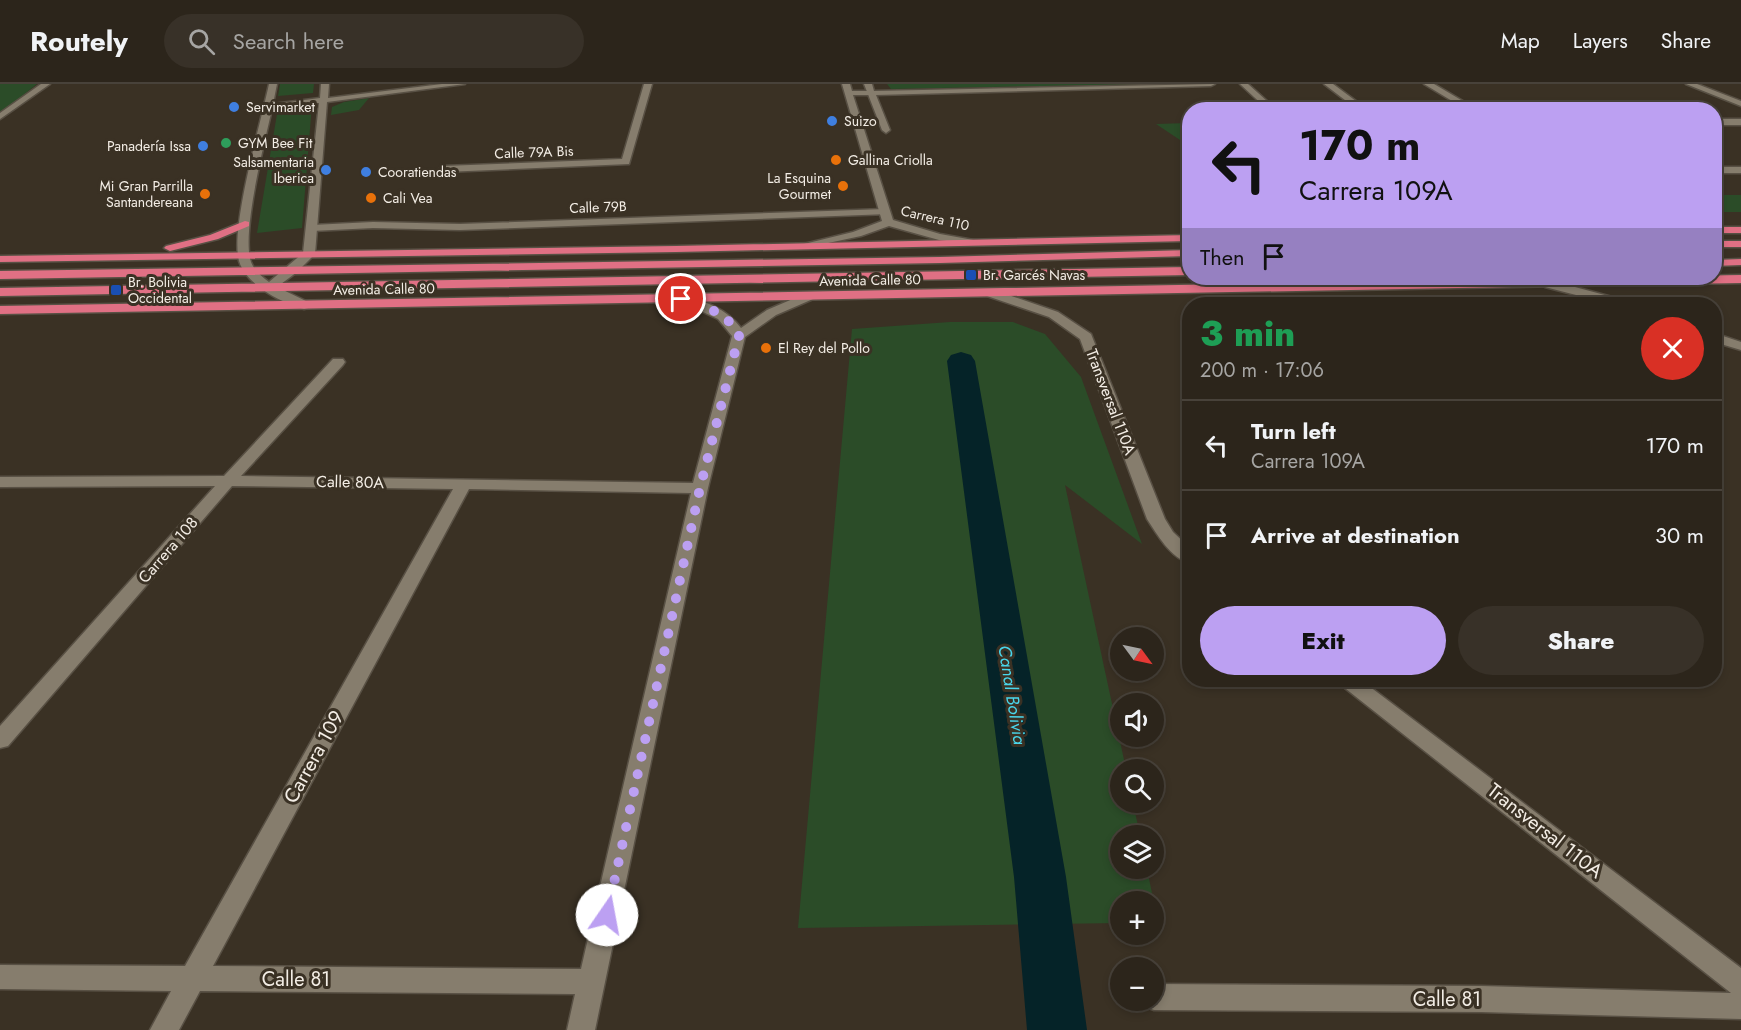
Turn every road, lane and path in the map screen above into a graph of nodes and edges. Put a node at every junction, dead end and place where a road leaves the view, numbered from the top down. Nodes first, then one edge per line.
1 (46, 84) edge
2 (273, 84) edge
3 (325, 84) edge
4 (461, 84) edge
5 (648, 84) edge
6 (868, 84) edge
7 (1211, 84) edge
8 (1244, 84) edge
9 (1328, 84) edge
10 (1428, 84) edge
11 (1690, 84) edge
12 (848, 89) edge
13 (871, 93) junction
14 (324, 100) junction
15 (1264, 102) edge
16 (1353, 102) edge
17 (1460, 102) edge
18 (1741, 104) edge
19 (268, 106) junction
20 (0, 117) edge
21 (1722, 122) edge
22 (1741, 122) edge
23 (886, 130) dead end
24 (444, 169) dead end
25 (1722, 170) edge
26 (1741, 170) edge
27 (886, 217) junction
28 (245, 224) junction
29 (312, 228) junction
30 (1741, 230) edge
31 (1722, 231) edge
32 (1182, 238) edge
33 (975, 243) junction
34 (1722, 244) edge
35 (1741, 244) edge
36 (804, 247) junction
37 (676, 249) junction
38 (1182, 253) edge
39 (309, 254) junction
40 (243, 255) junction
41 (113, 256) junction
42 (0, 259) edge
43 (1741, 262) edge
44 (740, 263) junction
45 (1722, 263) edge
46 (293, 270) junction
47 (251, 271) junction
48 (1182, 271) edge
49 (0, 275) edge
50 (1722, 279) edge
51 (1741, 279) edge
52 (1488, 285) edge
53 (1554, 285) edge
54 (269, 288) junction
55 (0, 292) edge
56 (991, 293) junction
57 (809, 296) junction
58 (1597, 297) edge
59 (681, 299) junction
60 (304, 305) junction
61 (0, 310) edge
62 (739, 336) junction
63 (1722, 340) edge
64 (1741, 346) edge
65 (338, 362) dead end
66 (228, 481) junction
67 (0, 482) edge
68 (464, 484) junction
69 (700, 488) junction
70 (1182, 550) edge
71 (1357, 687) edge
72 (0, 740) edge
73 (0, 977) edge
74 (192, 978) junction
75 (593, 982) junction
76 (1741, 984) edge
77 (1164, 997) edge
78 (1741, 1006) edge
79 (164, 1030) edge
80 (581, 1030) edge

1 - 20 street
2 - 19 street
3 - 14 street
4 - 14 street
5 - 24 street, Calle 79A Bis
6 - 13 street
7 - 13 street
8 - 15 street
9 - 16 street
10 - 17 street
11 - 18 street
12 - 13 street
12 - 27 street, Carrera 110
13 - 23 street
14 - 19 street
14 - 29 street
19 - 28 street
21 - 22 street
25 - 26 street
27 - 29 street, Calle 79B
27 - 33 street, Carrera 110
27 - 36 street, Carrera 110
28 - 40 street
28 - 41 highway
29 - 39 street
30 - 31 highway
32 - 33 highway
33 - 36 highway
34 - 35 highway
36 - 37 highway
37 - 39 highway
37 - 44 highway
38 - 44 highway, Avenida Calle 80
39 - 40 highway
39 - 46 street
40 - 41 highway
40 - 47 street
41 - 42 highway
43 - 45 highway
44 - 46 highway, Avenida Calle 80
46 - 47 highway, Avenida Calle 80
46 - 54 street
47 - 49 highway, Avenida Calle 80
47 - 54 street
48 - 54 highway, Avenida Calle 80
50 - 51 highway, Avenida Calle 80
52 - 56 highway, Avenida Calle 80
53 - 58 street
54 - 55 highway, Avenida Calle 80
54 - 60 street
56 - 57 highway, Avenida Calle 80
56 - 70 street, Transversal 110A
57 - 59 highway, Avenida Calle 80
57 - 62 street
59 - 60 highway, Avenida Calle 80
59 - 62 street
60 - 61 highway, Avenida Calle 80
62 - 69 street
63 - 64 street
65 - 66 street, Carrera 108
66 - 67 street, Calle 80A
66 - 68 street, Calle 80A
66 - 72 street, Carrera 108
68 - 69 street, Calle 80A
68 - 74 street, Carrera 109
69 - 75 street
71 - 76 street, Transversal 110A
73 - 74 street, Calle 81
74 - 75 street, Calle 81
74 - 79 street, Carrera 109
75 - 80 street
77 - 78 street, Calle 81

